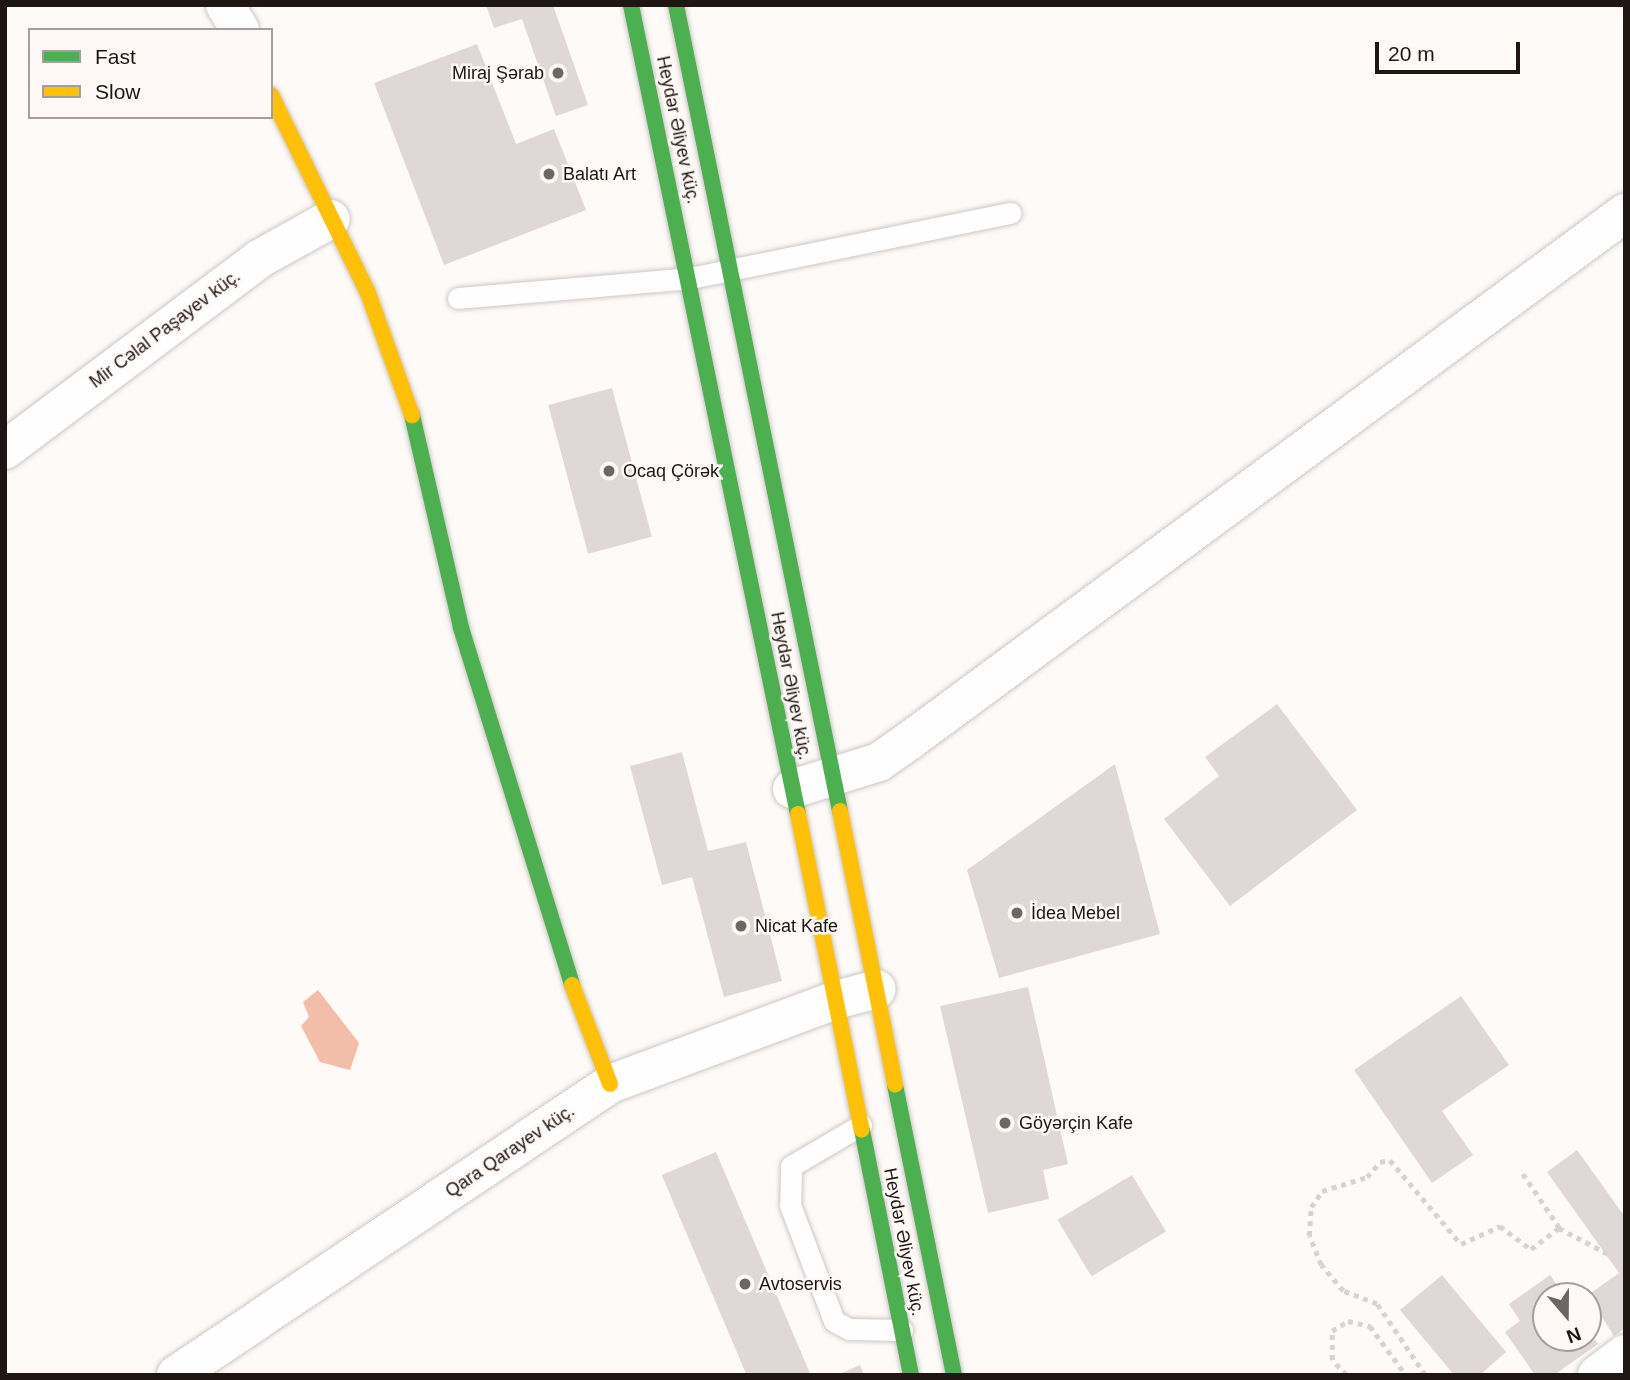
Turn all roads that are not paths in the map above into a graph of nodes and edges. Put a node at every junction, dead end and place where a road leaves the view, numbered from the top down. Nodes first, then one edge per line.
1 (225, 5) edge
2 (631, 5) edge
3 (676, 5) edge
4 (239, 28) edge
5 (273, 99) edge
6 (1010, 213) dead end
7 (1625, 213) edge
8 (331, 219) junction
9 (733, 272) junction
10 (691, 278) junction
11 (458, 298) dead end
12 (5, 450) edge
13 (833, 779) junction
14 (792, 789) junction
15 (877, 989) junction
16 (836, 1000) junction
17 (610, 1084) junction
18 (861, 1125) junction
19 (902, 1330) junction
20 (1625, 1354) edge
21 (176, 1375) edge
22 (911, 1375) edge
23 (954, 1375) edge
24 (1597, 1375) edge

1 - 4 street
2 - 10 main road, Heydər Əliyev küç.
3 - 9 main road, Heydər Əliyev küç.
5 - 8 main road
6 - 9 lane
7 - 13 street
8 - 12 street, Mir Cəlal Paşayev küç.
8 - 17 main road
9 - 10 lane
9 - 13 main road, Heydər Əliyev küç.
10 - 11 lane
10 - 14 main road, Heydər Əliyev küç.
13 - 14 street
13 - 15 main road, Heydər Əliyev küç.
14 - 16 main road, Heydər Əliyev küç.
15 - 16 street, Qara Qarayev küç.
15 - 23 main road, Heydər Əliyev küç.
16 - 17 street, Qara Qarayev küç.
16 - 18 main road, Heydər Əliyev küç.
17 - 21 street, Qara Qarayev küç.
18 - 19 main road, Heydər Əliyev küç.
18 - 19 lane
19 - 22 main road, Heydər Əliyev küç.
20 - 24 street

